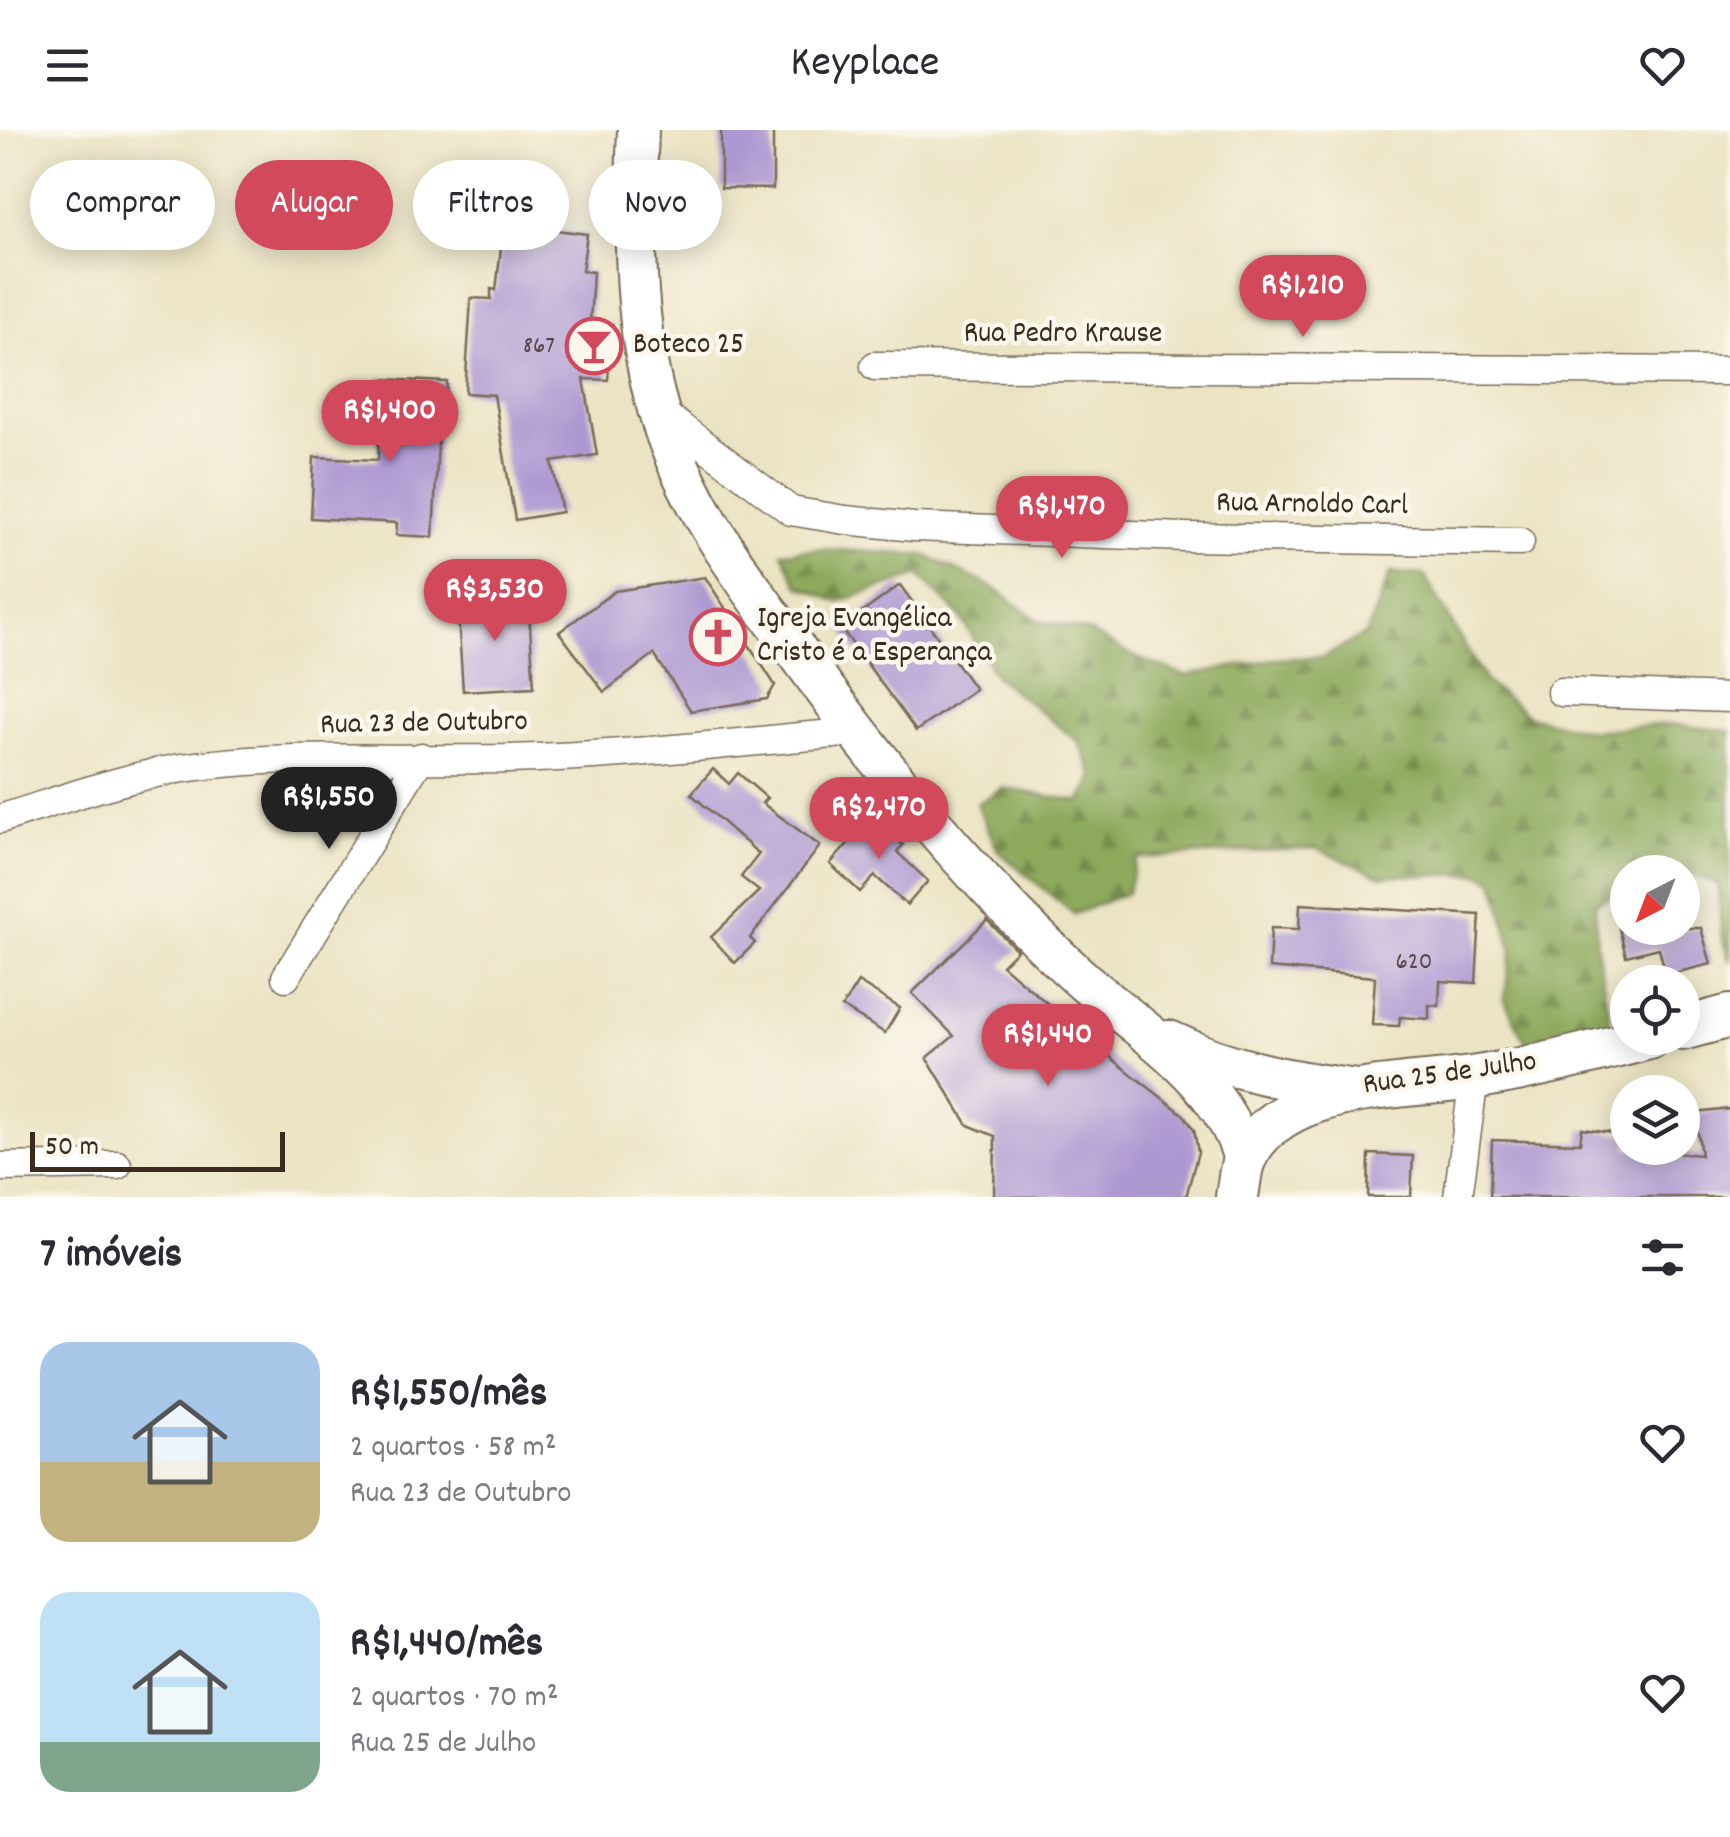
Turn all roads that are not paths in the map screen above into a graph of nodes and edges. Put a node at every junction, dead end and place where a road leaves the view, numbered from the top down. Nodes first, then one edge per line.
1 (638, 130) edge
2 (875, 366) dead end
3 (1730, 371) edge
4 (658, 410) junction
5 (1520, 542) dead end
6 (1561, 692) dead end
7 (1730, 698) edge
8 (856, 732) junction
9 (421, 757) junction
10 (0, 819) edge
11 (286, 977) dead end
12 (1730, 1016) edge
13 (1700, 1024) edge
14 (1138, 1026) junction
15 (1610, 1047) edge
16 (1474, 1078) junction
17 (1358, 1090) junction
18 (117, 1165) dead end
19 (0, 1167) edge
20 (1240, 1178) edge
21 (1458, 1197) edge

1 - 4 main road, Rua 25 de Julho
2 - 3 street, Rua Pedro Krause
4 - 5 street, Rua Arnoldo Carl
4 - 8 main road, Rua 25 de Julho
6 - 7 street
8 - 9 street, Rua 23 de Outubro
8 - 14 main road, Rua 25 de Julho
9 - 10 street, Rua 23 de Outubro
9 - 11 street
12 - 13 main road
14 - 17 main road, Rua 25 de Julho
14 - 20 main road, Rua 25 de Julho
15 - 16 main road, Rua 25 de Julho
16 - 17 main road, Rua 25 de Julho
16 - 21 street
17 - 20 main road
18 - 19 street

